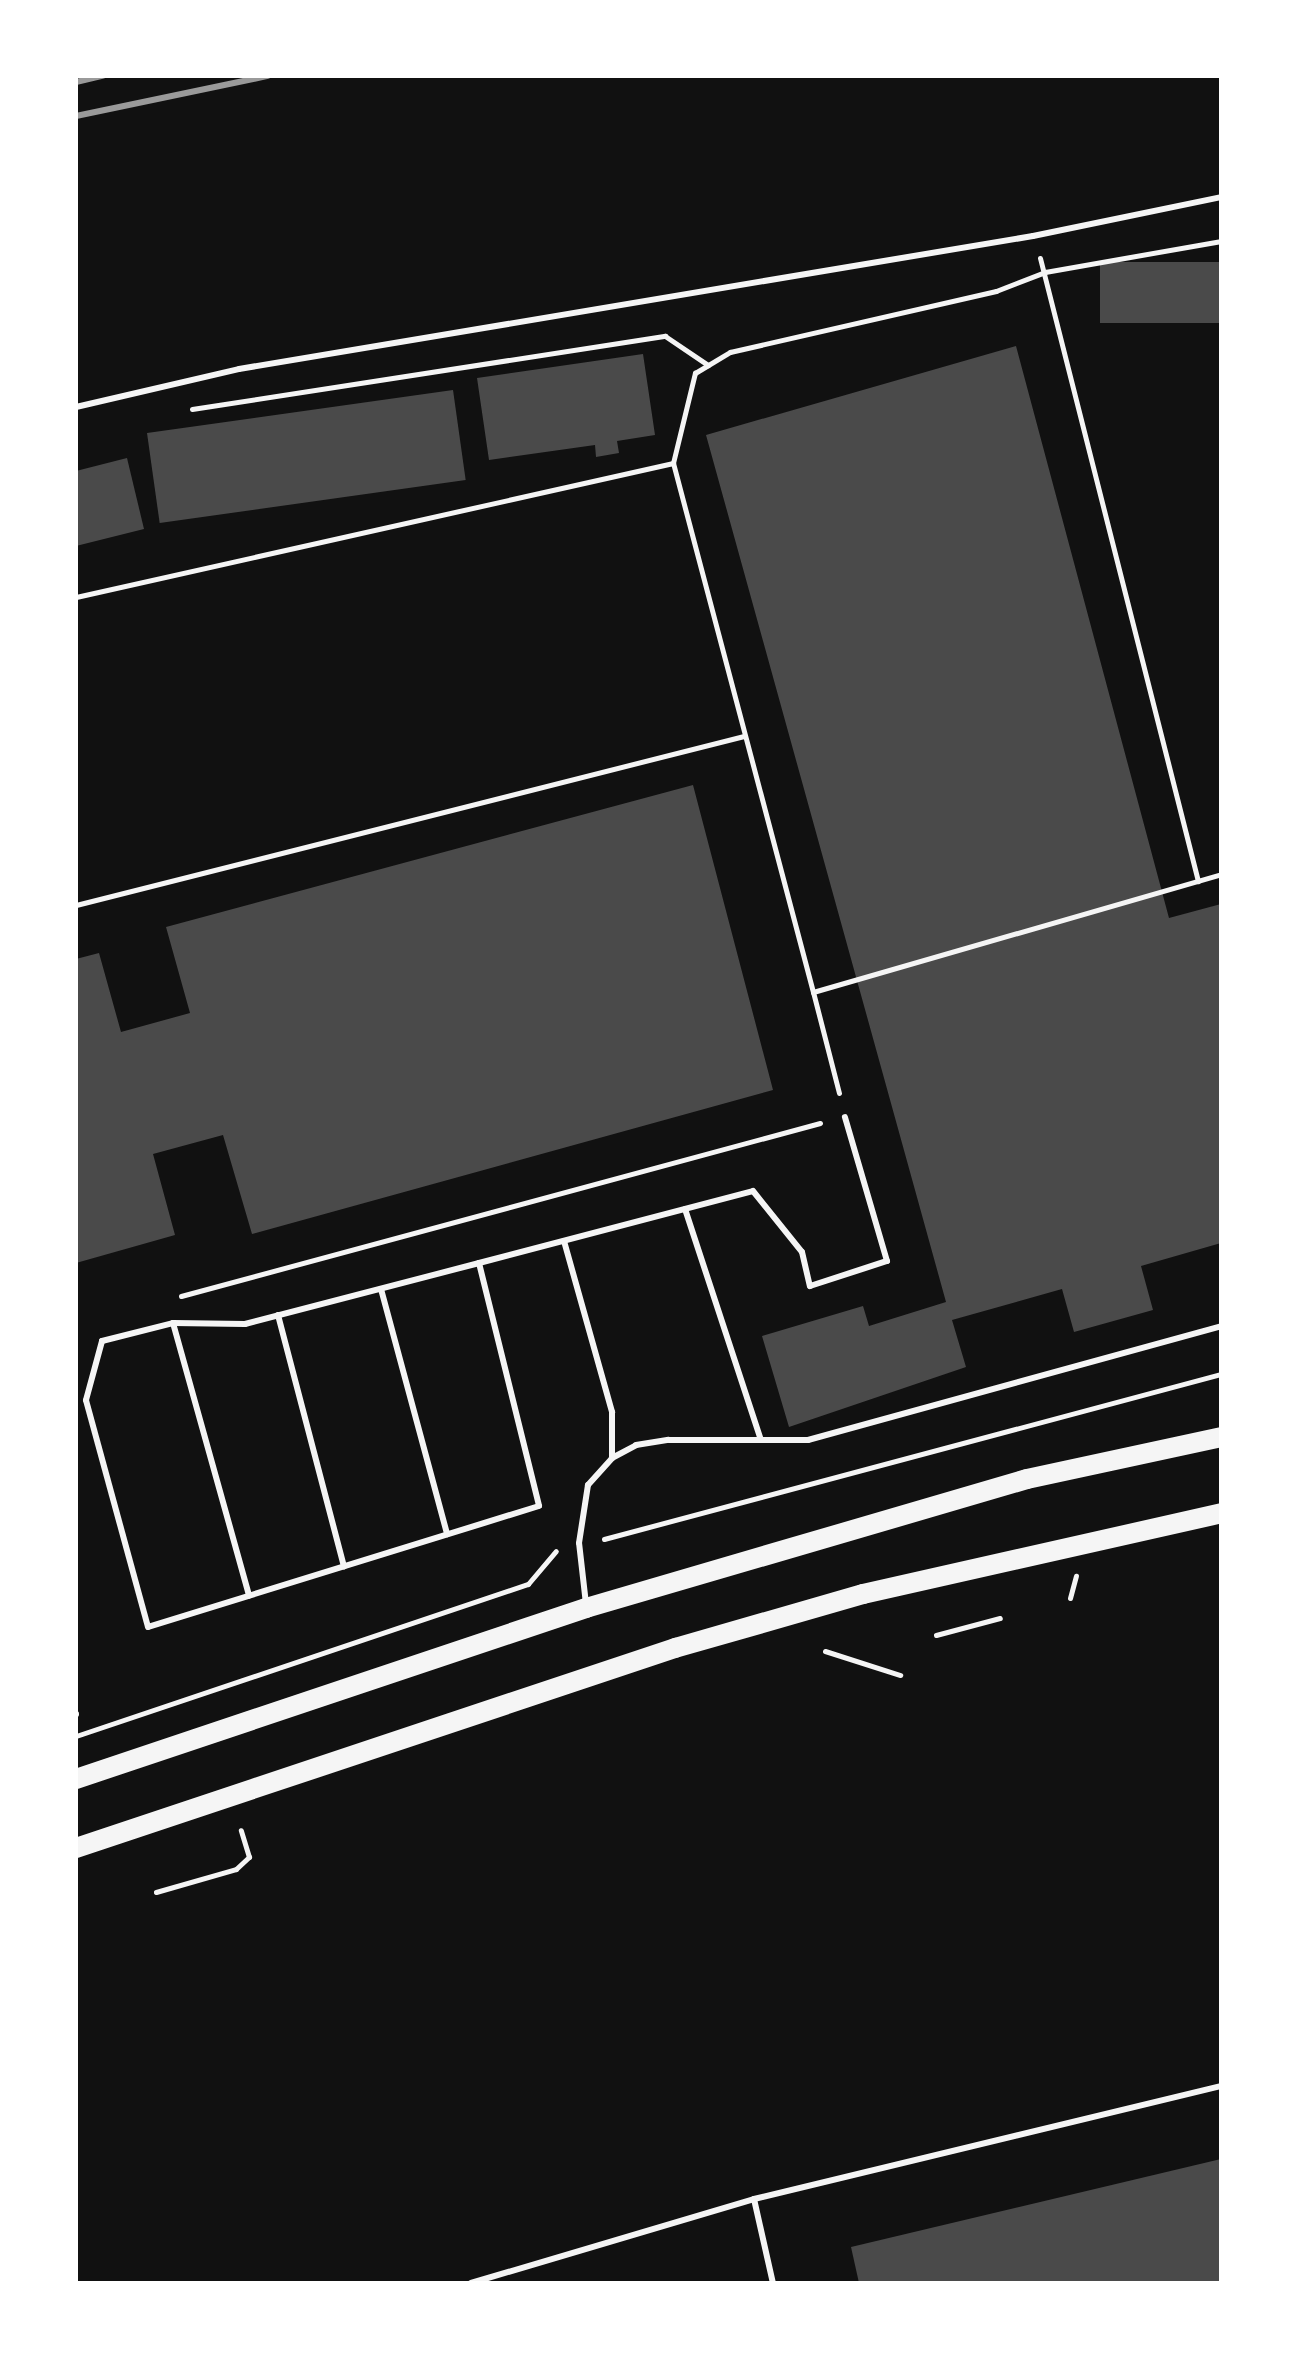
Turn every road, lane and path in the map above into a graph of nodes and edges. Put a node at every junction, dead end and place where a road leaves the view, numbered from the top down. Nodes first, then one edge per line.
1 (1221, 197) edge
2 (1033, 236) junction
3 (1221, 241) edge
4 (1045, 272) junction
5 (708, 365) junction
6 (76, 407) edge
7 (183, 410) dead end
8 (673, 463) junction
9 (76, 597) edge
10 (744, 736) junction
11 (1221, 874) edge
12 (1198, 881) junction
13 (76, 905) edge
14 (813, 992) junction
15 (845, 1117) junction
16 (685, 1209) junction
17 (564, 1241) junction
18 (479, 1263) junction
19 (381, 1289) junction
20 (168, 1299) dead end
21 (278, 1315) junction
22 (173, 1323) junction
23 (1221, 1326) edge
24 (1221, 1374) edge
25 (1221, 1437) edge
26 (761, 1440) junction
27 (612, 1458) junction
28 (1221, 1513) edge
29 (447, 1534) junction
30 (579, 1543) junction
31 (344, 1567) junction
32 (1077, 1572) dead end
33 (249, 1596) junction
34 (1070, 1598) dead end
35 (586, 1608) junction
36 (1000, 1618) dead end
37 (936, 1635) dead end
38 (825, 1651) dead end
39 (900, 1675) dead end
40 (76, 1736) edge
41 (76, 1779) edge
42 (241, 1830) dead end
43 (76, 1848) edge
44 (156, 1892) dead end
45 (1221, 2086) edge
46 (754, 2199) junction
47 (471, 2283) edge
48 (773, 2283) edge

1 - 2 lane
2 - 4 path
2 - 6 lane
3 - 4 path
4 - 5 path
4 - 12 path
5 - 7 path
5 - 8 path
8 - 9 path
8 - 10 path
10 - 13 path
10 - 14 path
11 - 12 path
12 - 14 path
14 - 15 path
15 - 16 lane
15 - 20 path
16 - 17 lane
16 - 26 lane
17 - 18 lane
17 - 27 lane
18 - 19 lane
18 - 29 lane
19 - 21 lane
19 - 29 lane
21 - 22 lane
21 - 31 lane
22 - 33 lane
22 - 33 lane
23 - 26 lane
24 - 30 path
25 - 35 main road
26 - 27 lane
27 - 30 lane
28 - 43 main road
29 - 31 lane
30 - 35 lane
30 - 40 path
31 - 33 lane
32 - 34 path
35 - 41 main road
36 - 37 path
38 - 39 path
42 - 44 path
45 - 46 lane
46 - 47 lane
46 - 48 lane

